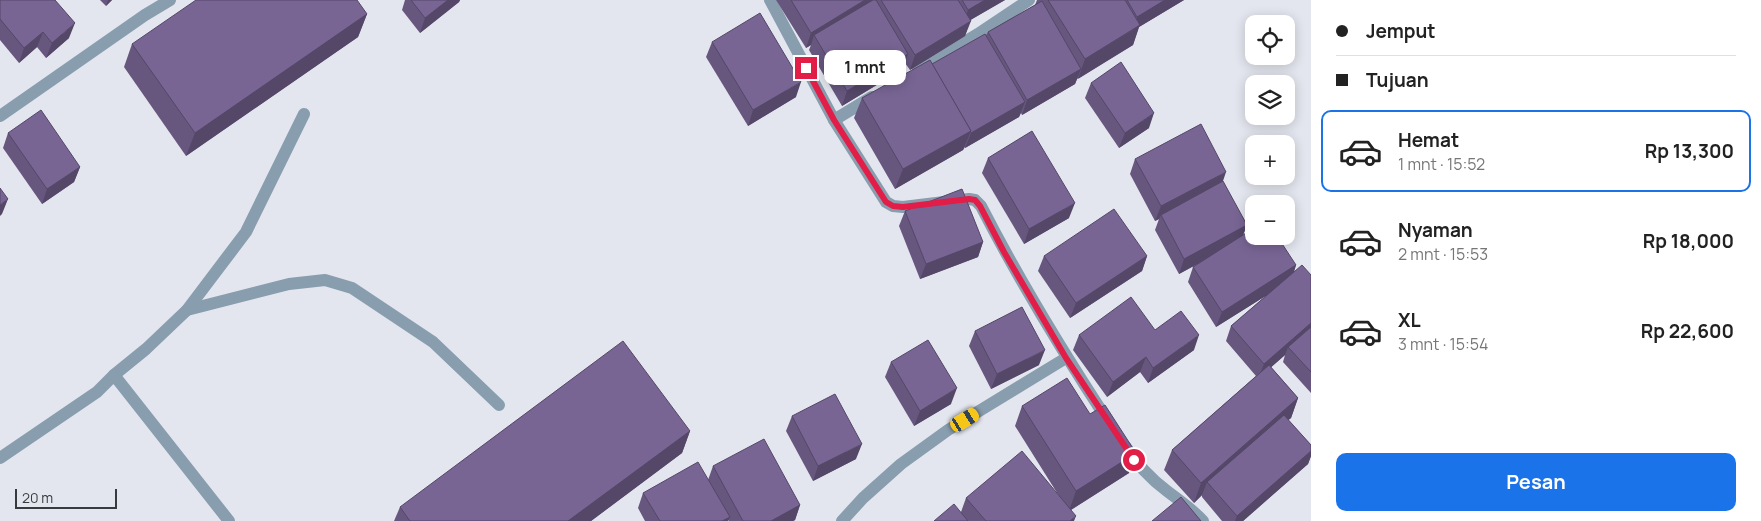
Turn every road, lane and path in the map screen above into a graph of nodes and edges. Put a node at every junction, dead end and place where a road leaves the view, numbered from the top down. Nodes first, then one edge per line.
1 (170, 0) edge
2 (770, 0) edge
3 (1029, 0) edge
4 (910, 74) edge
5 (885, 89) edge
6 (304, 114) dead end
7 (0, 116) edge
8 (834, 120) junction
9 (187, 310) junction
10 (1066, 358) junction
11 (114, 375) junction
12 (499, 405) dead end
13 (0, 458) edge
14 (229, 521) edge
15 (842, 521) edge
16 (1203, 521) edge

1 - 7 street
2 - 8 street
3 - 4 street
5 - 8 street
6 - 9 street
8 - 10 street
9 - 11 street
9 - 12 street
10 - 15 street
10 - 16 street
11 - 13 street
11 - 14 street

